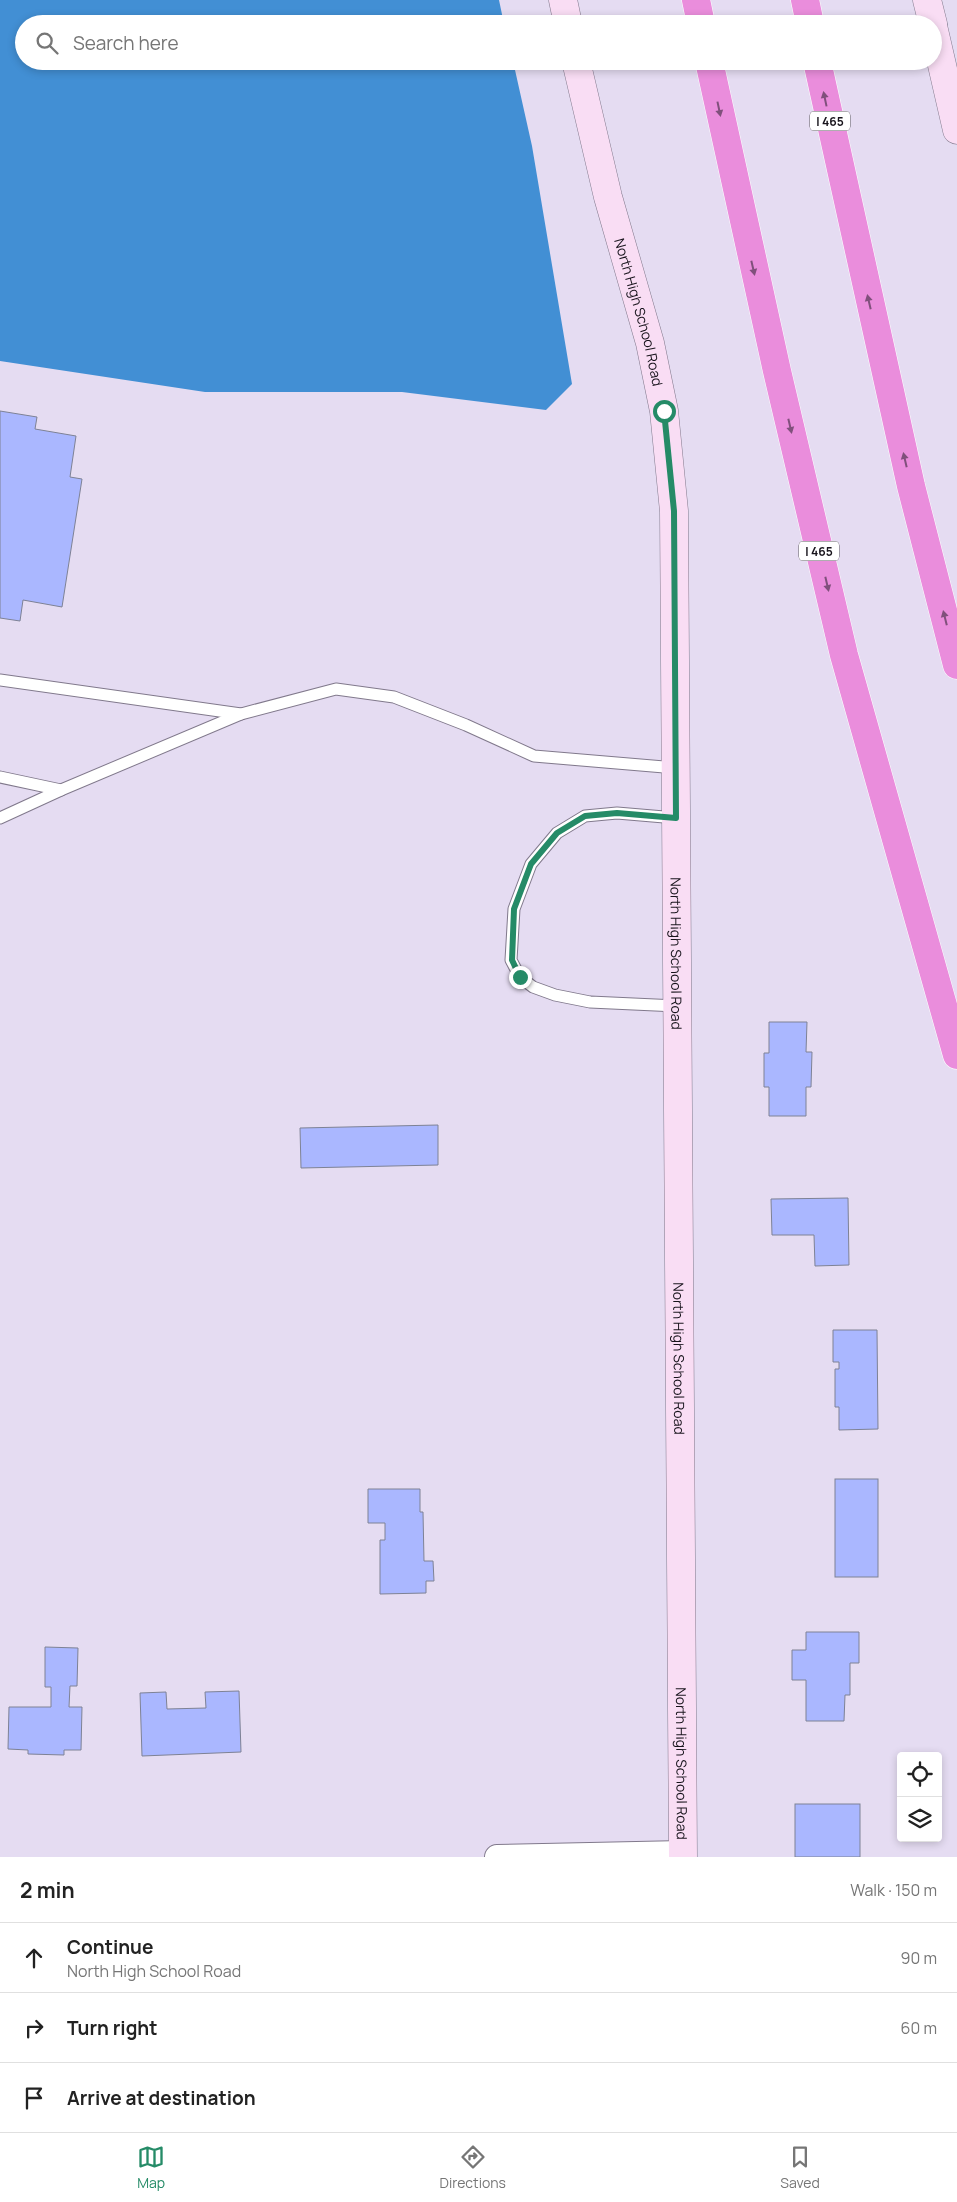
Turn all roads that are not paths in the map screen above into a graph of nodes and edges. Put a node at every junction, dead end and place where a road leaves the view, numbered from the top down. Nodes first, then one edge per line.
1 (563, 0) edge
2 (696, 0) edge
3 (805, 0) edge
4 (927, 0) edge
5 (566, 15) edge
6 (699, 15) edge
7 (808, 15) edge
8 (931, 15) edge
9 (942, 64) edge
10 (578, 70) edge
11 (711, 70) edge
12 (819, 70) edge
13 (957, 130) edge
14 (957, 665) edge
15 (0, 680) edge
16 (242, 714) junction
17 (676, 768) junction
18 (0, 777) edge
19 (61, 790) junction
20 (0, 818) edge
21 (676, 818) junction
22 (678, 1006) junction
23 (954, 1046) edge
24 (957, 1066) edge
25 (683, 1855) edge
26 (497, 1857) edge

1 - 5 street
2 - 6 highway
3 - 7 highway
4 - 8 street
9 - 13 street
10 - 17 street, North High School Road
11 -> 23 highway, I 465
14 -> 12 highway, I 465
15 - 16 lane
16 - 17 lane
16 - 19 lane
17 - 21 street, North High School Road
18 - 19 lane
19 - 20 lane
21 - 22 street, North High School Road
21 - 22 lane
22 - 25 street, North High School Road
23 - 24 highway
25 - 26 street

